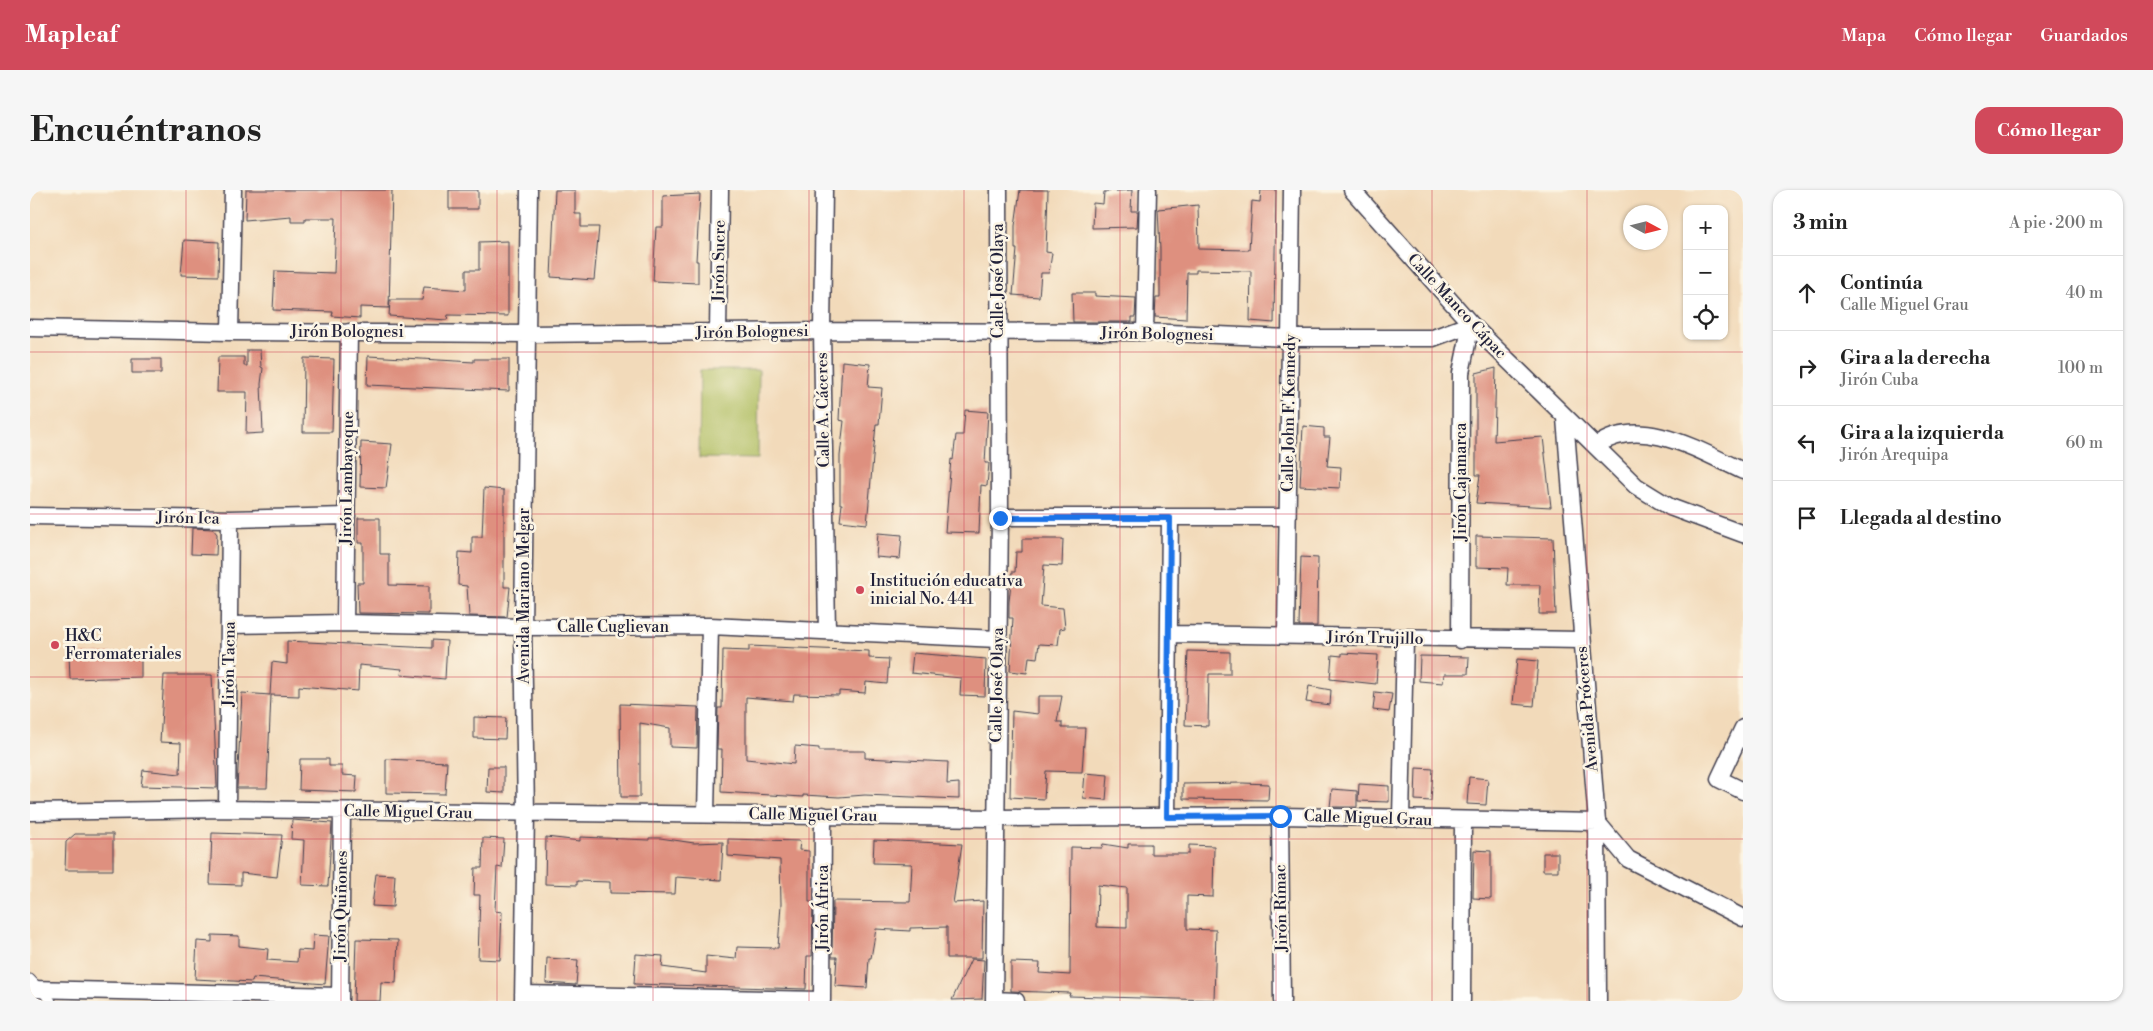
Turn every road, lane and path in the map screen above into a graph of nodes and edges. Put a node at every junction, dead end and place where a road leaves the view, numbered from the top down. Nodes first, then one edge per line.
1 (233, 190) edge
2 (529, 190) edge
3 (720, 190) edge
4 (824, 190) edge
5 (999, 190) edge
6 (1148, 190) edge
7 (1292, 190) edge
8 (1352, 190) edge
9 (1471, 324) junction
10 (30, 328) edge
11 (822, 331) junction
12 (230, 332) junction
13 (349, 332) junction
14 (718, 332) junction
15 (1145, 332) junction
16 (527, 334) junction
17 (998, 334) junction
18 (1290, 338) junction
19 (1565, 418) junction
20 (1596, 446) junction
21 (1743, 471) edge
22 (30, 516) edge
23 (347, 516) junction
24 (1287, 517) junction
25 (1000, 518) junction
26 (1170, 518) junction
27 (230, 519) junction
28 (1743, 534) edge
29 (345, 623) junction
30 (229, 625) junction
31 (710, 626) junction
32 (523, 627) junction
33 (827, 630) junction
34 (1170, 634) junction
35 (1286, 636) junction
36 (998, 639) junction
37 (1406, 639) junction
38 (1460, 640) junction
39 (1581, 640) junction
40 (1743, 728) edge
41 (1743, 791) edge
42 (227, 809) junction
43 (342, 811) junction
44 (30, 812) edge
45 (526, 813) junction
46 (706, 814) junction
47 (823, 815) junction
48 (1280, 816) junction
49 (1167, 817) junction
50 (996, 818) junction
51 (1401, 818) junction
52 (1463, 821) junction
53 (1596, 822) junction
54 (1743, 918) edge
55 (33, 986) edge
56 (224, 996) edge
57 (340, 998) edge
58 (523, 998) edge
59 (705, 999) edge
60 (994, 1000) edge
61 (51, 1001) edge
62 (822, 1001) edge
63 (1016, 1001) edge
64 (1282, 1001) edge
65 (1462, 1001) edge
66 (1598, 1001) edge

1 - 12 street
2 - 16 street, Avenida Mariano Melgar
3 - 14 street, Jirón Sucre
4 - 11 street, Calle A. Cáceres
5 - 17 street, Calle José Olaya
6 - 15 street
7 - 18 street, Calle John F. Kennedy
8 - 9 street, Calle Manco Cápac
9 - 18 street, Jirón Bolognesi
9 - 19 street, Calle Manco Cápac
9 - 38 street, Jirón Cajamarca
10 - 12 street, Jirón Bolognesi
11 - 14 street, Jirón Bolognesi
11 - 17 street, Jirón Bolognesi
11 - 33 street, Calle A. Cáceres
12 - 13 street, Jirón Bolognesi
13 - 16 street, Jirón Bolognesi
13 - 23 street, Jirón Lambayeque
14 - 16 street, Jirón Bolognesi
15 - 17 street, Jirón Bolognesi
15 - 18 street, Jirón Bolognesi
16 - 32 street, Avenida Mariano Melgar
17 - 25 street, Calle José Olaya
18 - 24 street, Calle John F. Kennedy
19 - 20 street, Calle Manco Cápac
19 - 39 street, Avenida Próceres
20 - 21 street
20 - 28 street, Calle Manco Cápac
22 - 27 street, Jirón Ica
23 - 27 street, Jirón Ica
23 - 29 street, Jirón Lambayeque
24 - 26 street
24 - 35 street, Calle John F. Kennedy
25 - 26 street
25 - 36 street, Calle José Olaya
26 - 34 street
27 - 30 street, Jirón Tacna
29 - 30 street, Calle Cuglievan
29 - 32 street, Calle Cuglievan
30 - 42 street, Jirón Tacna
31 - 32 street, Calle Cuglievan
31 - 33 street, Calle Cuglievan
31 - 46 street
32 - 45 street, Avenida Mariano Melgar
33 - 36 street, Calle Cuglievan
34 - 35 street, Jirón Trujillo
34 - 49 street
35 - 37 street, Jirón Trujillo
36 - 50 street, Calle José Olaya
37 - 38 street, Jirón Trujillo
37 - 51 street
38 - 39 street, Jirón Trujillo
39 - 53 street, Avenida Próceres
40 - 41 street
42 - 43 street, Calle Miguel Grau
42 - 44 street, Calle Miguel Grau
43 - 45 street, Calle Miguel Grau
43 - 57 street, Jirón Quiñones
45 - 46 street, Calle Miguel Grau
45 - 58 street, Avenida Mariano Melgar
46 - 47 street, Calle Miguel Grau
47 - 50 street, Calle Miguel Grau
47 - 62 street, Jirón África
48 - 49 street, Calle Miguel Grau
48 - 51 street, Calle Miguel Grau
48 - 64 street, Jirón Rímac
49 - 50 street, Calle Miguel Grau
50 - 60 street, Calle José Olaya
51 - 52 street, Calle Miguel Grau
52 - 53 street, Calle Miguel Grau
52 - 65 street
53 - 54 street
53 - 66 street, Avenida Próceres
55 - 56 street
55 - 61 lane
56 - 57 street
58 - 59 street
59 - 62 street
60 - 63 street

